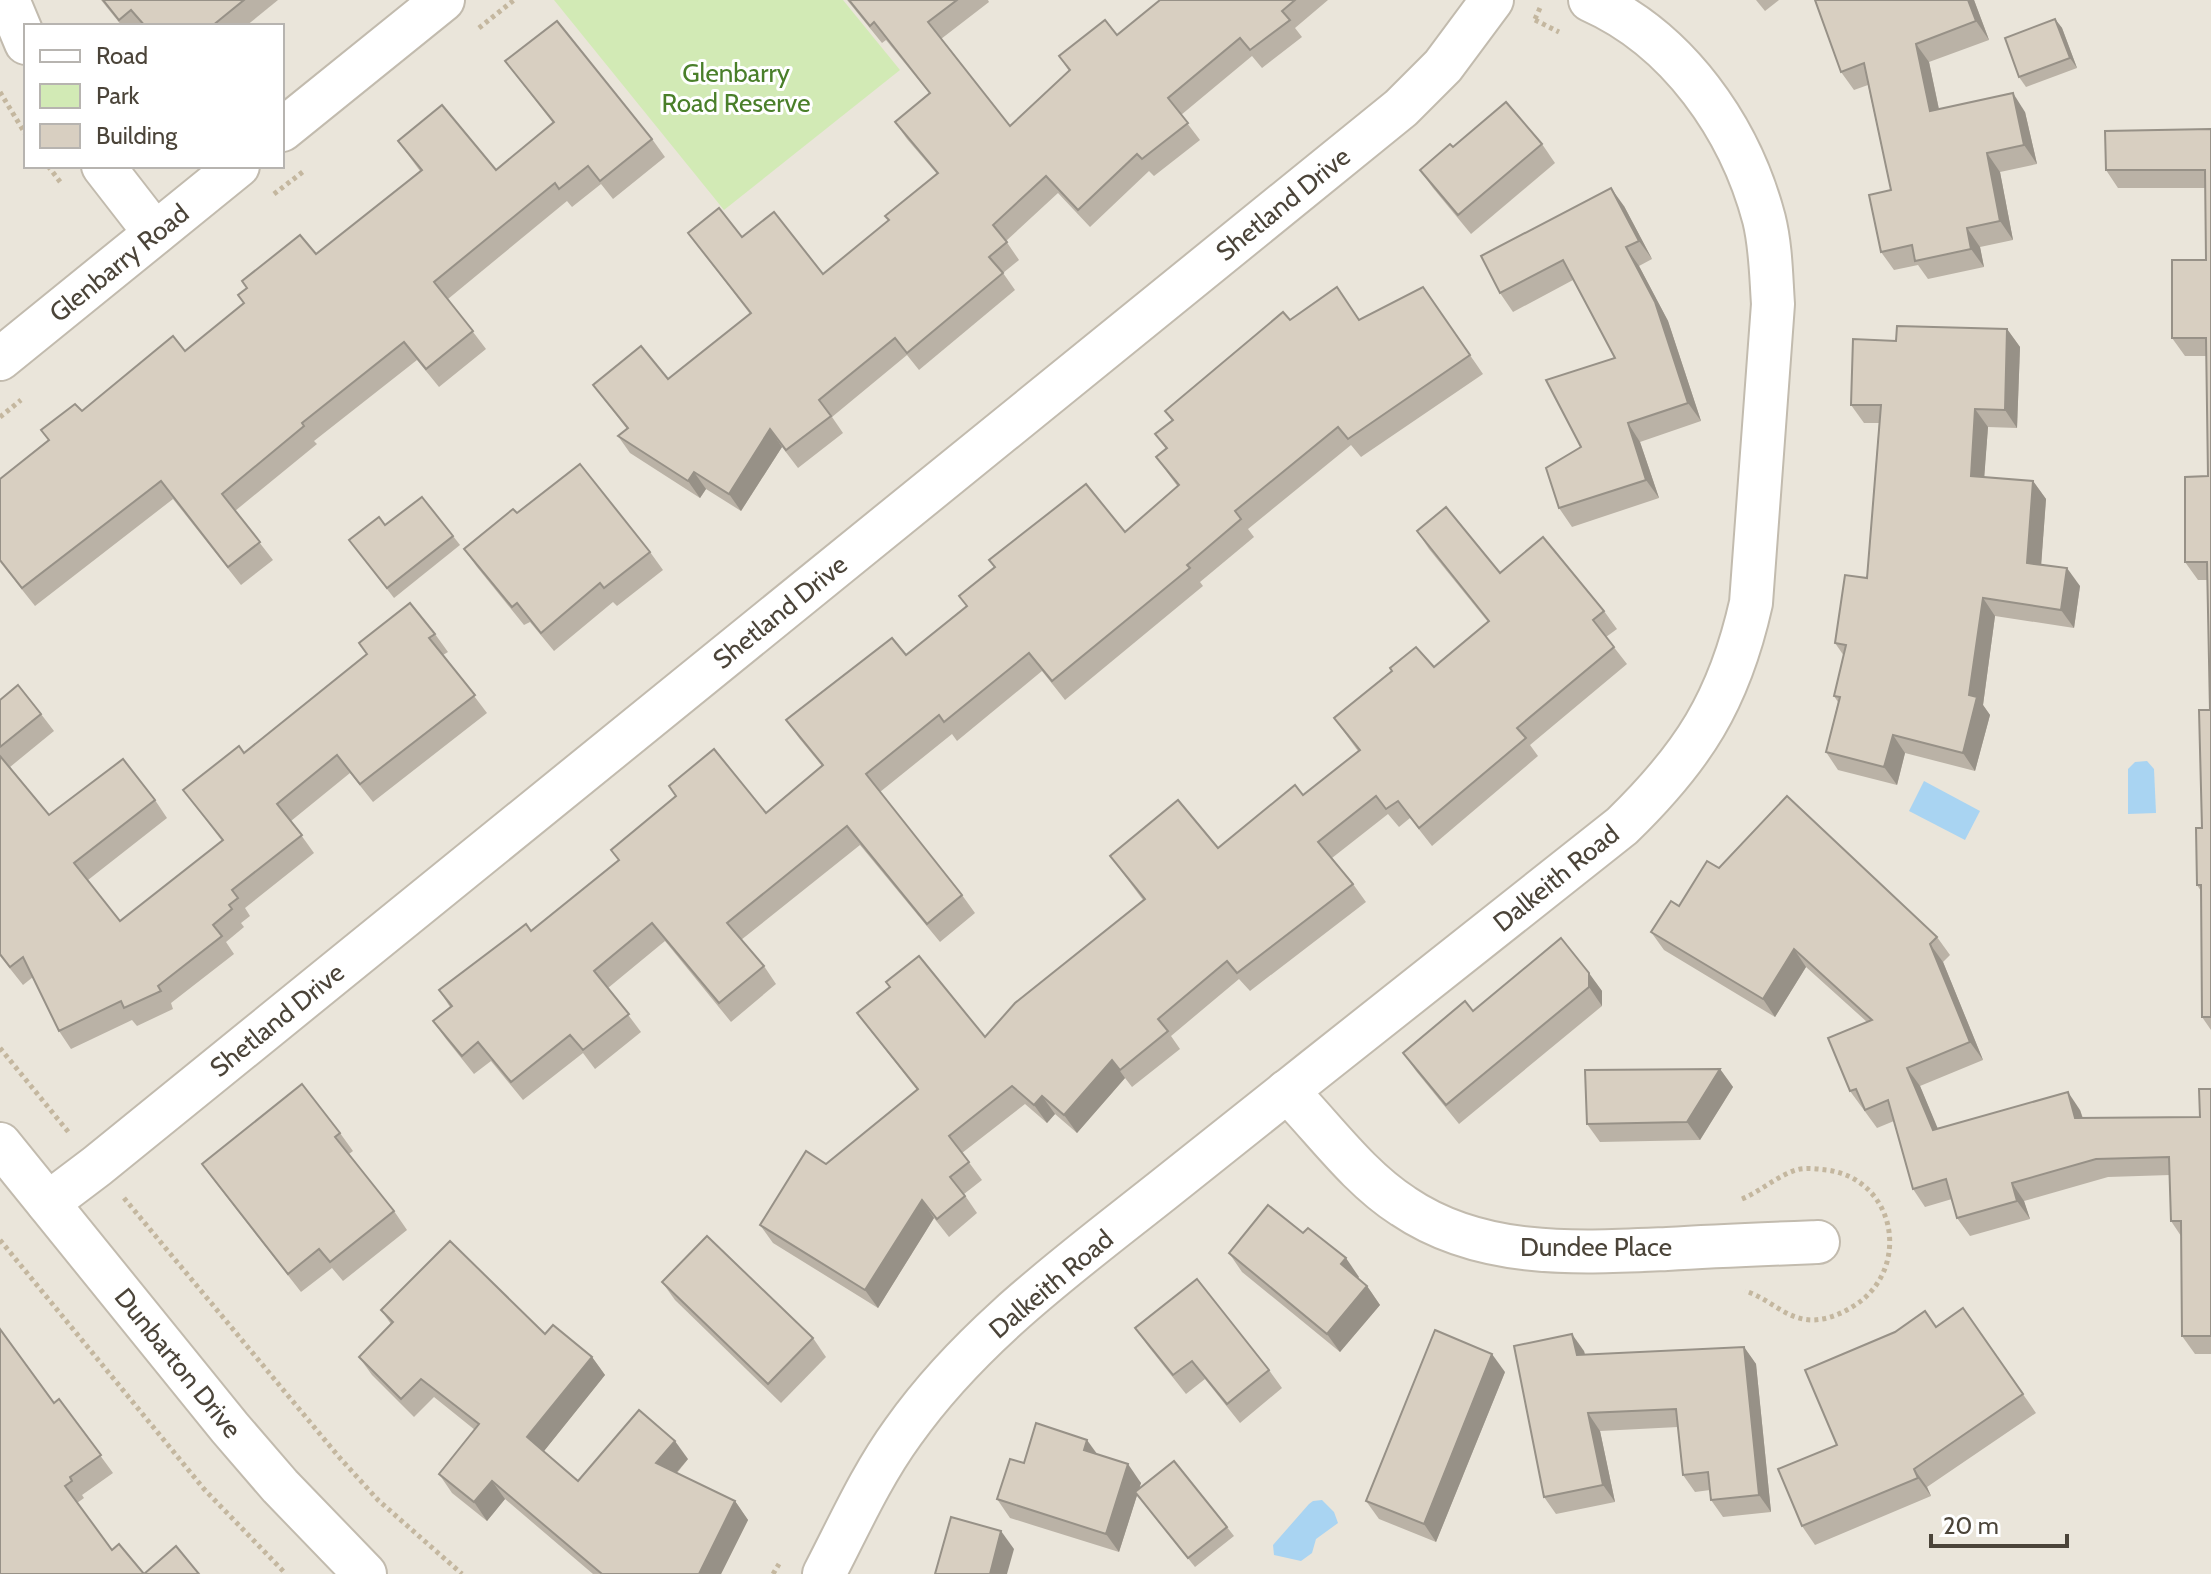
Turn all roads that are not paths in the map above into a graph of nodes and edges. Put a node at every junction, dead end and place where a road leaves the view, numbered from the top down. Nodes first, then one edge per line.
1 (8, 0) edge
2 (443, 0) edge
3 (1492, 0) edge
4 (1590, 0) edge
5 (24, 38) edge
6 (284, 128) edge
7 (105, 168) edge
8 (236, 168) edge
9 (155, 233) junction
10 (0, 359) edge
11 (1287, 1091) junction
12 (0, 1144) edge
13 (48, 1203) junction
14 (1818, 1242) dead end
15 (365, 1574) edge
16 (824, 1574) edge

1 - 5 street
2 - 6 street
3 - 13 street, Shetland Drive
4 - 11 street, Dalkeith Road
7 - 9 street
8 - 9 street, Glenbarry Road
9 - 10 street, Glenbarry Road
11 - 14 street, Dundee Place
11 - 16 street, Dalkeith Road
12 - 13 street, Dunbarton Drive
13 - 15 street, Dunbarton Drive

